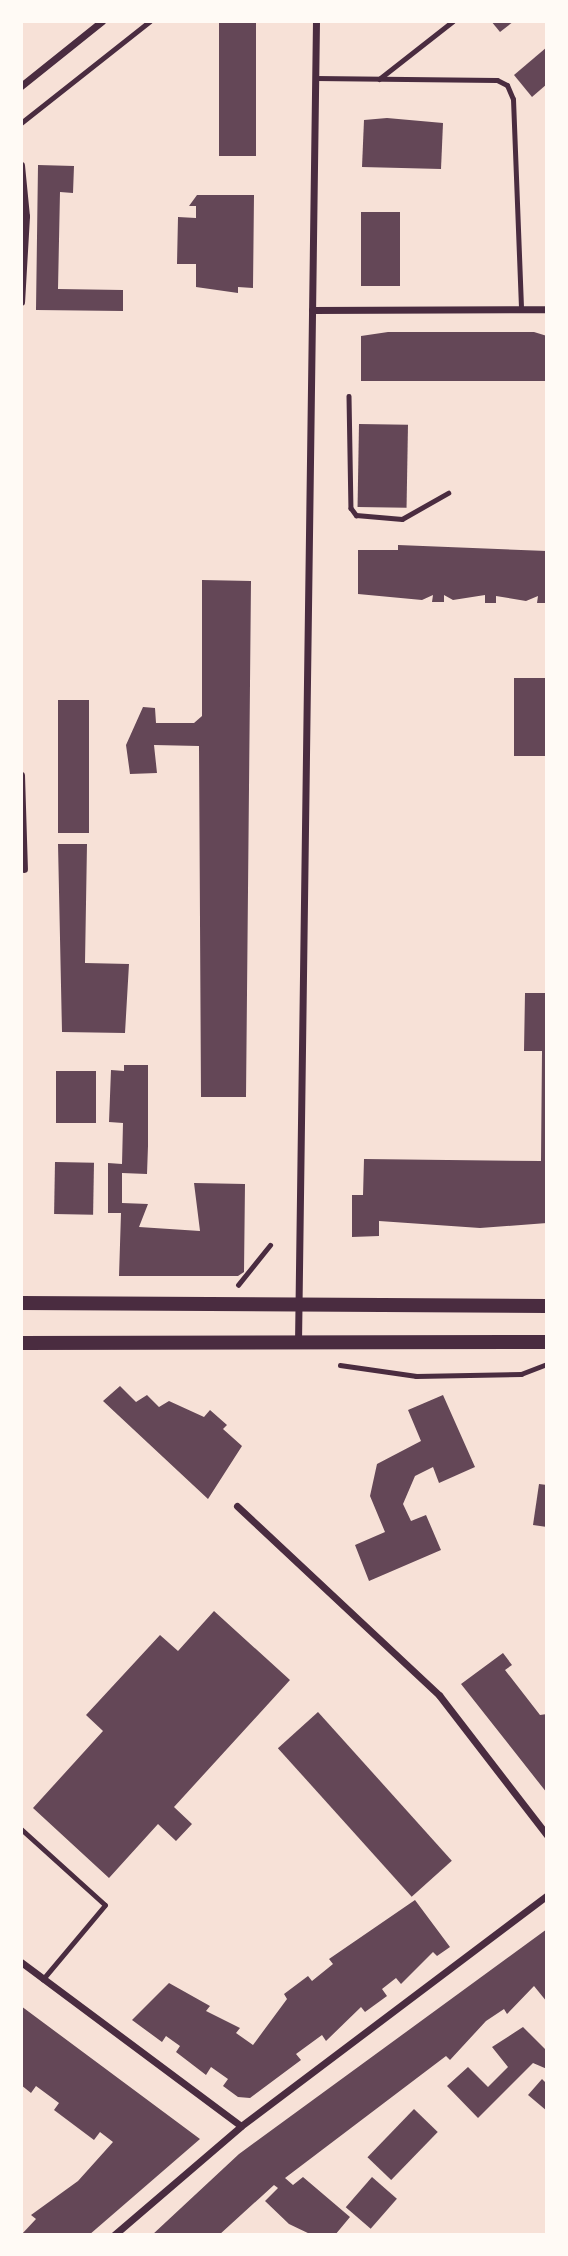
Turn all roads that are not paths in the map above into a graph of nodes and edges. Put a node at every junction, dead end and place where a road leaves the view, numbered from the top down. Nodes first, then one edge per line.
1 (102, 21) edge
2 (316, 21) edge
3 (453, 21) edge
4 (315, 78) junction
5 (379, 79) junction
6 (21, 86) edge
7 (21, 165) edge
8 (21, 302) edge
9 (521, 309) junction
10 (547, 309) edge
11 (312, 310) junction
12 (21, 775) edge
13 (24, 869) dead end
14 (21, 1303) edge
15 (547, 1306) edge
16 (298, 1307) junction
17 (547, 1342) edge
18 (21, 1343) edge
19 (298, 1347) junction
20 (237, 1506) dead end
21 (21, 1829) edge
22 (547, 1835) edge
23 (547, 1895) edge
24 (21, 1962) edge
25 (43, 1979) junction
26 (241, 2126) junction
27 (114, 2235) edge

1 - 6 street
2 - 4 street
3 - 5 lane
4 - 5 lane
4 - 11 street
5 - 9 lane
7 - 8 street
9 - 10 street
9 - 11 street
11 - 16 street
12 - 13 street
14 - 16 main road
15 - 16 main road
16 - 19 street
17 - 19 main road
18 - 19 main road
20 - 22 street
21 - 25 lane
23 - 26 street
24 - 25 street
25 - 26 street
26 - 27 street

